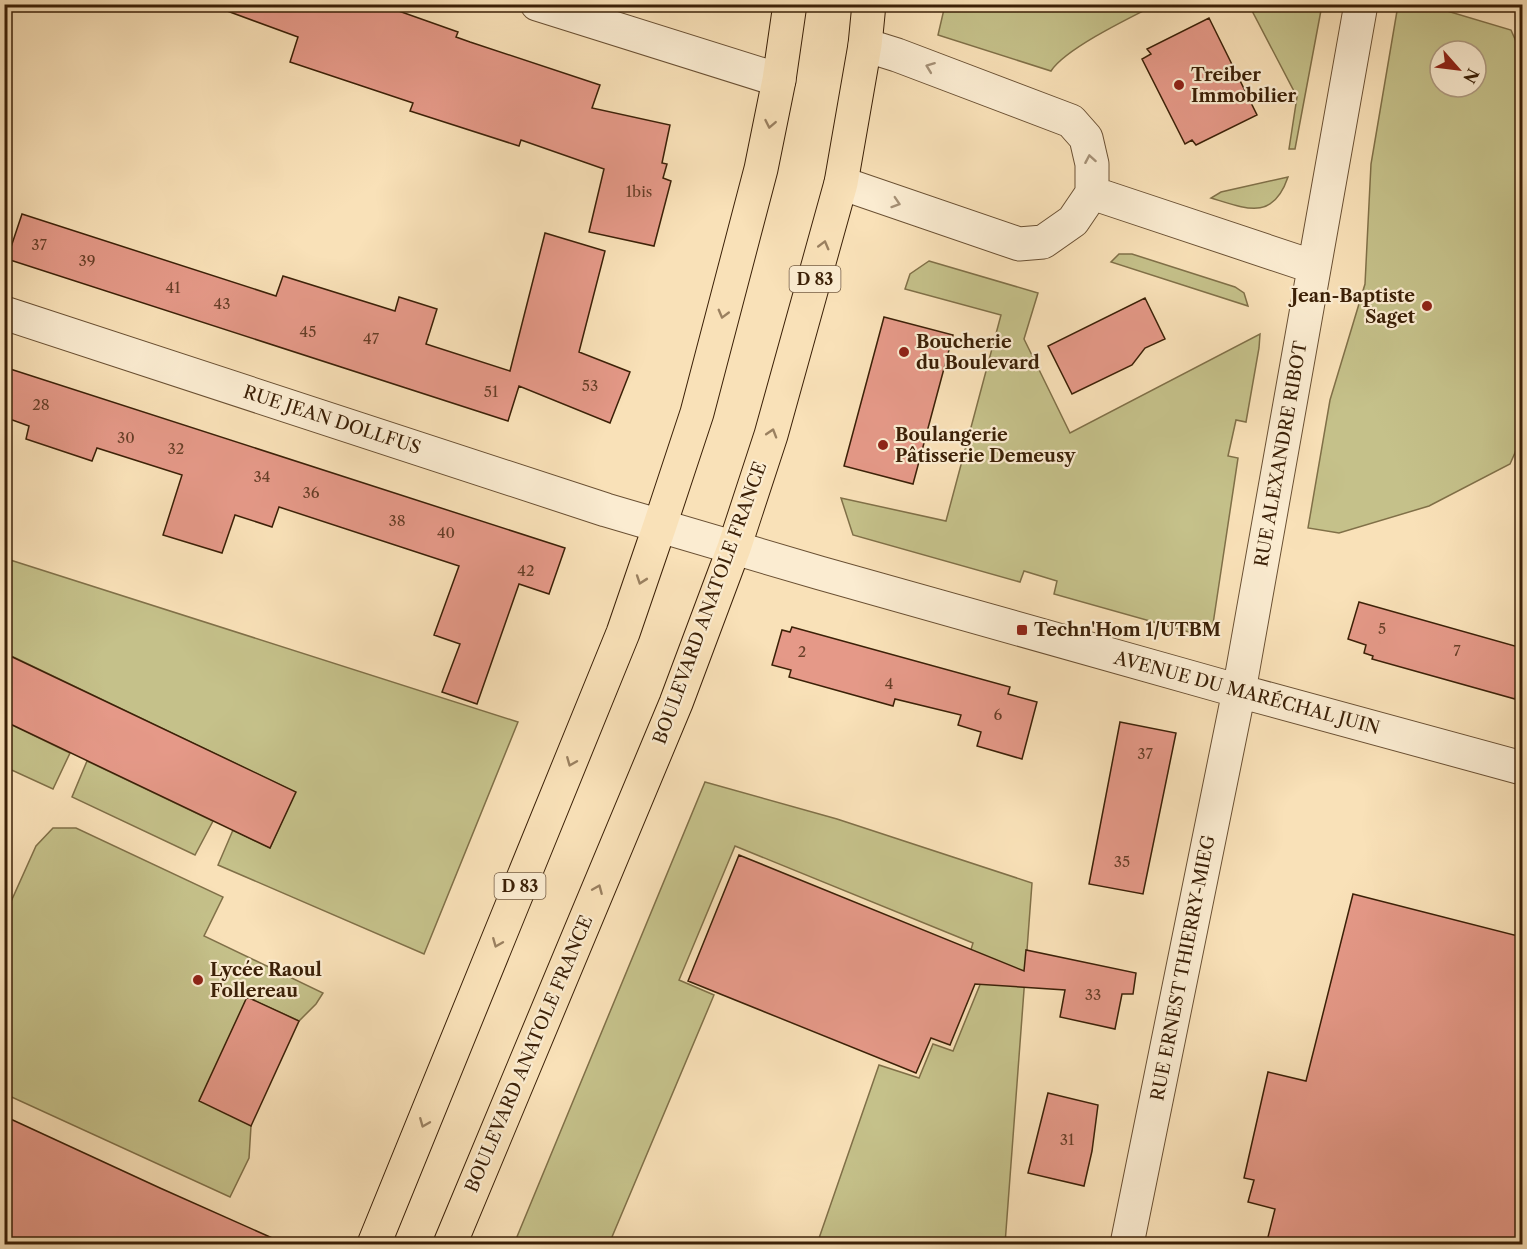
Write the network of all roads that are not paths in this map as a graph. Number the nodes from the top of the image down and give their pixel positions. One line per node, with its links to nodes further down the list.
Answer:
1 (537, 4): 6 (street)
2 (790, 4): 6 (main road, D 83)
3 (869, 4): 5 (main road, BOULEVARD ANATOLE FRANCE / D 83)
4 (1361, 4): 9 (street, RUE ALEXANDRE RIBOT)
5 (865, 45): 7 (main road, BOULEVARD ANATOLE FRANCE / D 83); 8 (street, one-way to 5)
6 (779, 80): 11 (main road, D 83, one-way to 11)
7 (841, 183): 8 (street, one-way to 8); 12 (main road, BOULEVARD ANATOLE FRANCE / D 83, one-way to 7)
8 (1092, 193): 9 (street)
9 (1314, 267): 13 (street, RUE ALEXANDRE RIBOT)
10 (4, 313): 11 (street, RUE JEAN DOLLFUS)
11 (660, 525): 12 (street, AVENUE DU MARÉCHAL JUIN); 15 (main road, D 83, one-way to 15)
12 (734, 548): 13 (street, AVENUE DU MARÉCHAL JUIN); 16 (main road, BOULEVARD ANATOLE FRANCE / D 83, one-way to 12)
13 (1239, 692): 14 (street, AVENUE DU MARÉCHAL JUIN); 17 (street, RUE ERNEST THIERRY-MIEG)
14 (1522, 768)
15 (374, 1245)
16 (450, 1245)
17 (1127, 1245)

